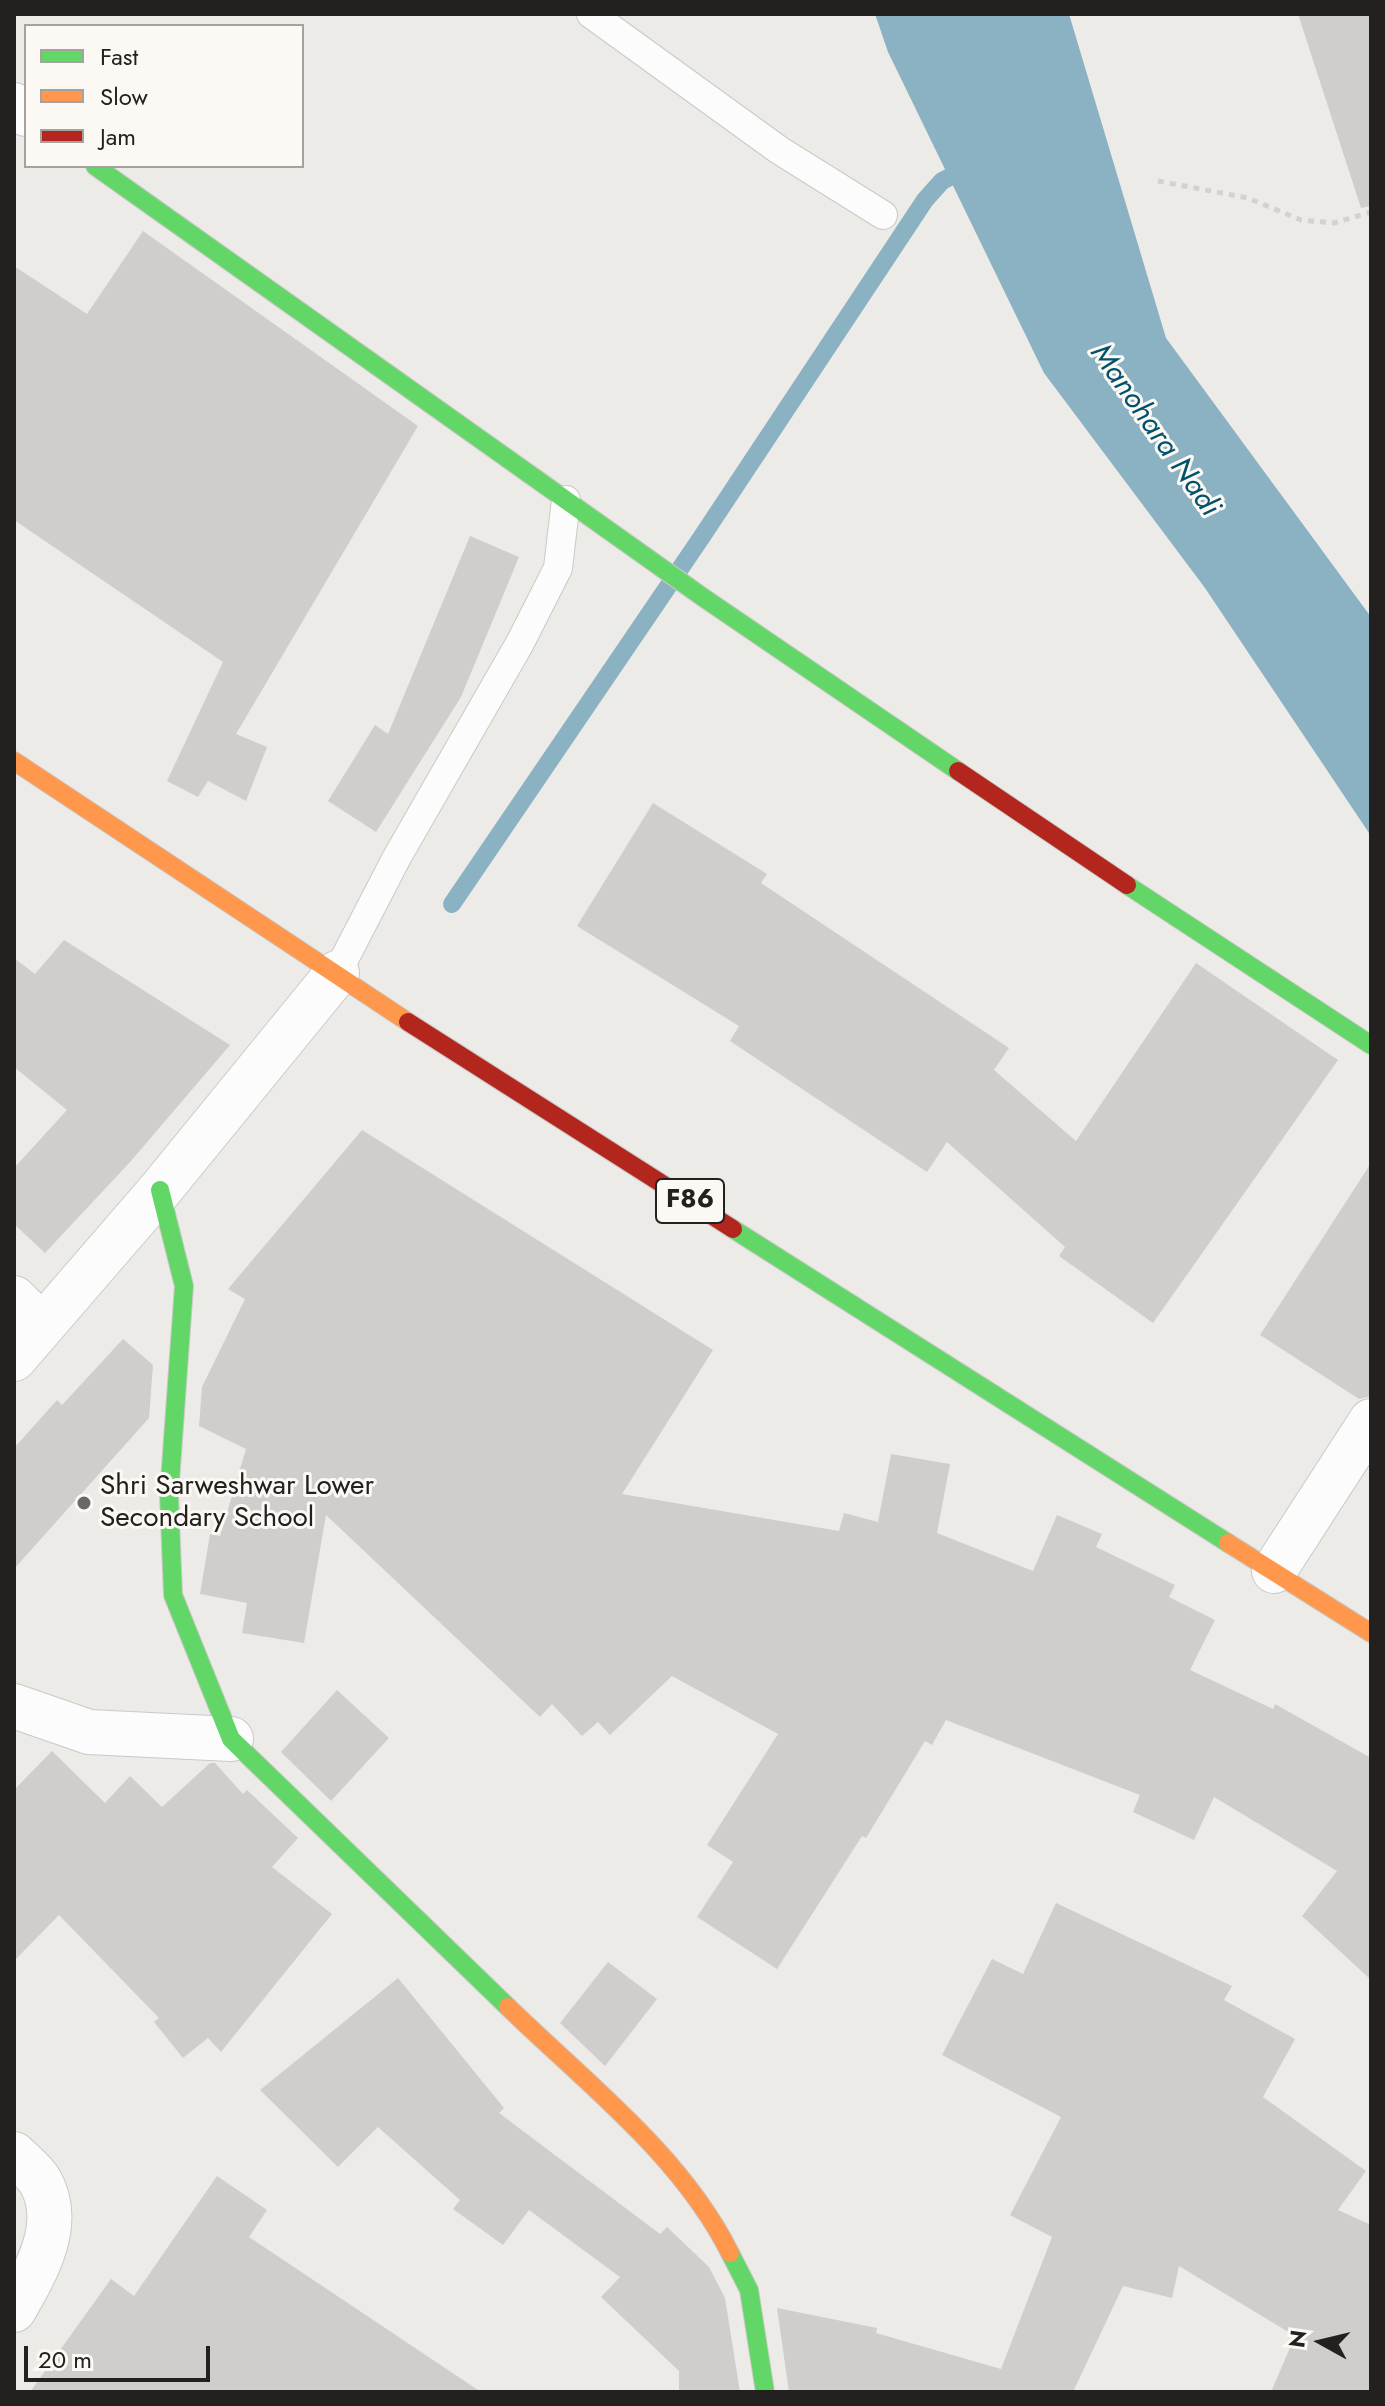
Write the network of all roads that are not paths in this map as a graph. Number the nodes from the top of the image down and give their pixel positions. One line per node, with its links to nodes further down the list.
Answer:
1 (591, 14): 3 (lane)
2 (98, 168): 4 (street)
3 (883, 215)
4 (566, 500): 6 (lane); 7 (street)
5 (14, 761): 6 (street, F86)
6 (337, 973): 8 (street); 12 (street, F86)
7 (1371, 1045)
8 (160, 1190): 9 (street); 15 (street)
9 (28, 1312): 10 (street)
10 (14, 1359)
11 (1371, 1421): 12 (street)
12 (1274, 1571): 13 (street, F86)
13 (1371, 1633)
14 (14, 1706): 15 (street)
15 (231, 1739): 18 (street)
16 (14, 2154): 17 (street)
17 (14, 2310)
18 (765, 2392)

